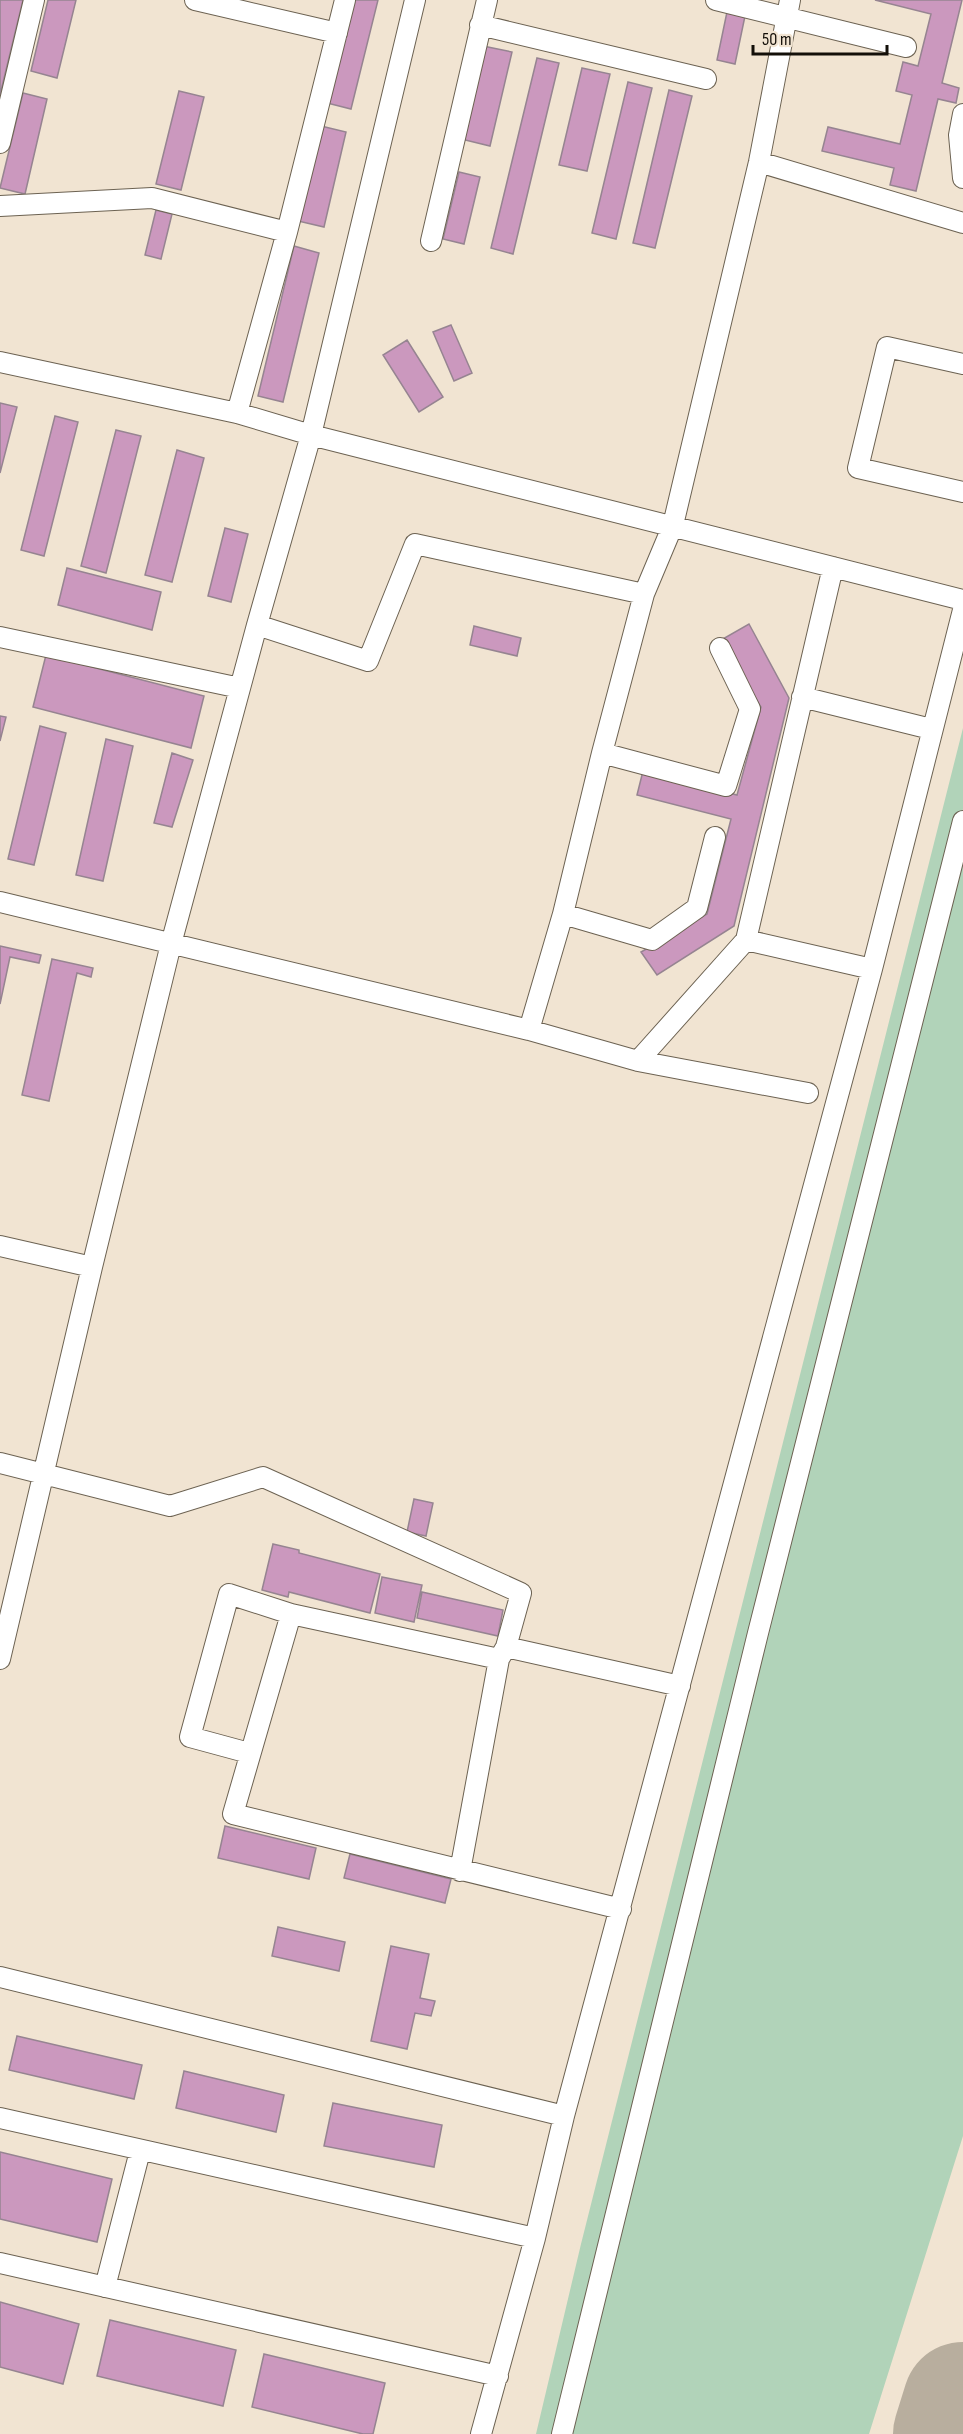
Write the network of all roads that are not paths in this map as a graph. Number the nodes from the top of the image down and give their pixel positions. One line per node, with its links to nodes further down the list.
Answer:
1 (34, 0): 13 (street)
2 (195, 0): 9 (street)
3 (345, 0): 9 (street)
4 (415, 0): 23 (street)
5 (487, 0): 8 (street)
6 (716, 0): 7 (street)
7 (788, 8): 10 (street); 14 (street)
8 (480, 25): 11 (street); 19 (street)
9 (337, 33): 18 (street)
10 (906, 47)
11 (706, 79)
12 (963, 114): 15 (street)
13 (0, 143)
14 (759, 162): 17 (street); 25 (street)
15 (963, 178)
16 (0, 206): 18 (street)
17 (963, 223)
18 (287, 232): 22 (street)
19 (431, 241)
20 (0, 362): 22 (street)
21 (963, 364): 24 (street)
22 (237, 413): 23 (street)
23 (311, 435): 25 (street); 30 (street)
24 (963, 492)
25 (673, 525): 26 (street); 27 (street)
26 (833, 567): 28 (street); 34 (street)
27 (645, 594): 30 (street); 36 (street)
28 (963, 600)
29 (963, 610): 35 (street)
30 (256, 625): 33 (street)
31 (0, 637): 33 (street)
32 (720, 648): 36 (street)
33 (240, 688): 42 (street)
34 (802, 697): 35 (street); 41 (street)
35 (931, 729): 43 (street)
36 (602, 753): 40 (street)
37 (963, 821): 67 (street)
38 (715, 837): 40 (street)
39 (0, 902): 42 (street)
40 (563, 915): 44 (street)
41 (746, 939): 43 (street); 45 (street)
42 (171, 944): 44 (street); 48 (street)
43 (872, 969): 54 (street)
44 (529, 1030): 45 (street)
45 (638, 1061): 46 (street)
46 (808, 1093)
47 (0, 1246): 48 (street)
48 (92, 1267): 50 (street)
49 (0, 1463): 50 (street)
50 (44, 1473): 52 (street); 53 (street)
51 (291, 1614): 52 (street); 55 (street); 55 (street)
52 (503, 1653): 54 (street); 56 (street)
53 (0, 1659)
54 (680, 1686): 57 (street)
55 (249, 1753): 56 (street)
56 (460, 1871): 57 (street)
57 (621, 1909): 59 (street)
58 (0, 1977): 59 (street)
59 (564, 2116): 62 (street)
60 (0, 2118): 61 (street)
61 (140, 2151): 62 (street); 64 (street)
62 (535, 2238): 65 (street)
63 (0, 2263): 64 (street)
64 (105, 2287): 65 (street)
65 (498, 2376): 66 (street)
66 (481, 2434)
67 (562, 2434)

